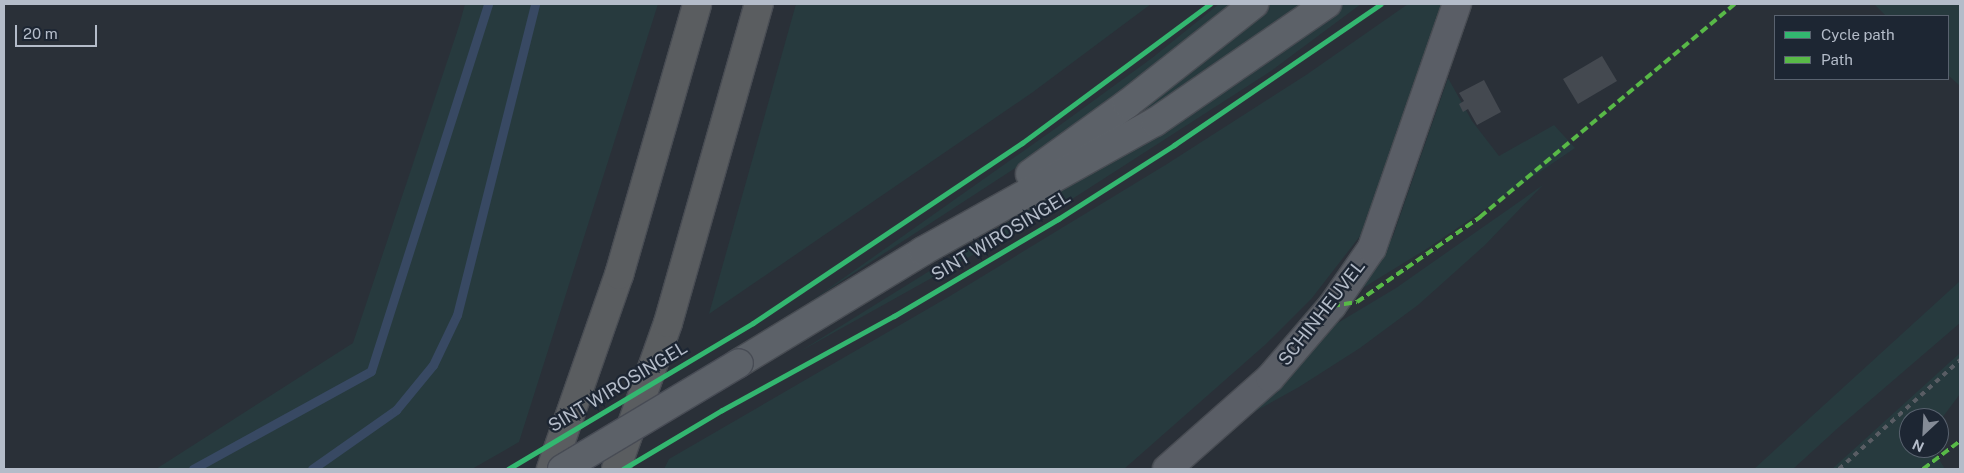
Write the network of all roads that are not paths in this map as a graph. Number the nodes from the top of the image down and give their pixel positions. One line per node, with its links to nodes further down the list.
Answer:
1 (697, 4): 7 (highway)
2 (759, 4): 9 (highway)
3 (1254, 4): 6 (main road, SINT WIROSINGEL)
4 (1327, 4): 6 (main road, SINT WIROSINGEL)
5 (1457, 4): 10 (street, SCHINHEUVEL)
6 (923, 251): 8 (main road, SINT WIROSINGEL, bridge)
7 (551, 469)
8 (562, 469)
9 (616, 469)
10 (1167, 469)

